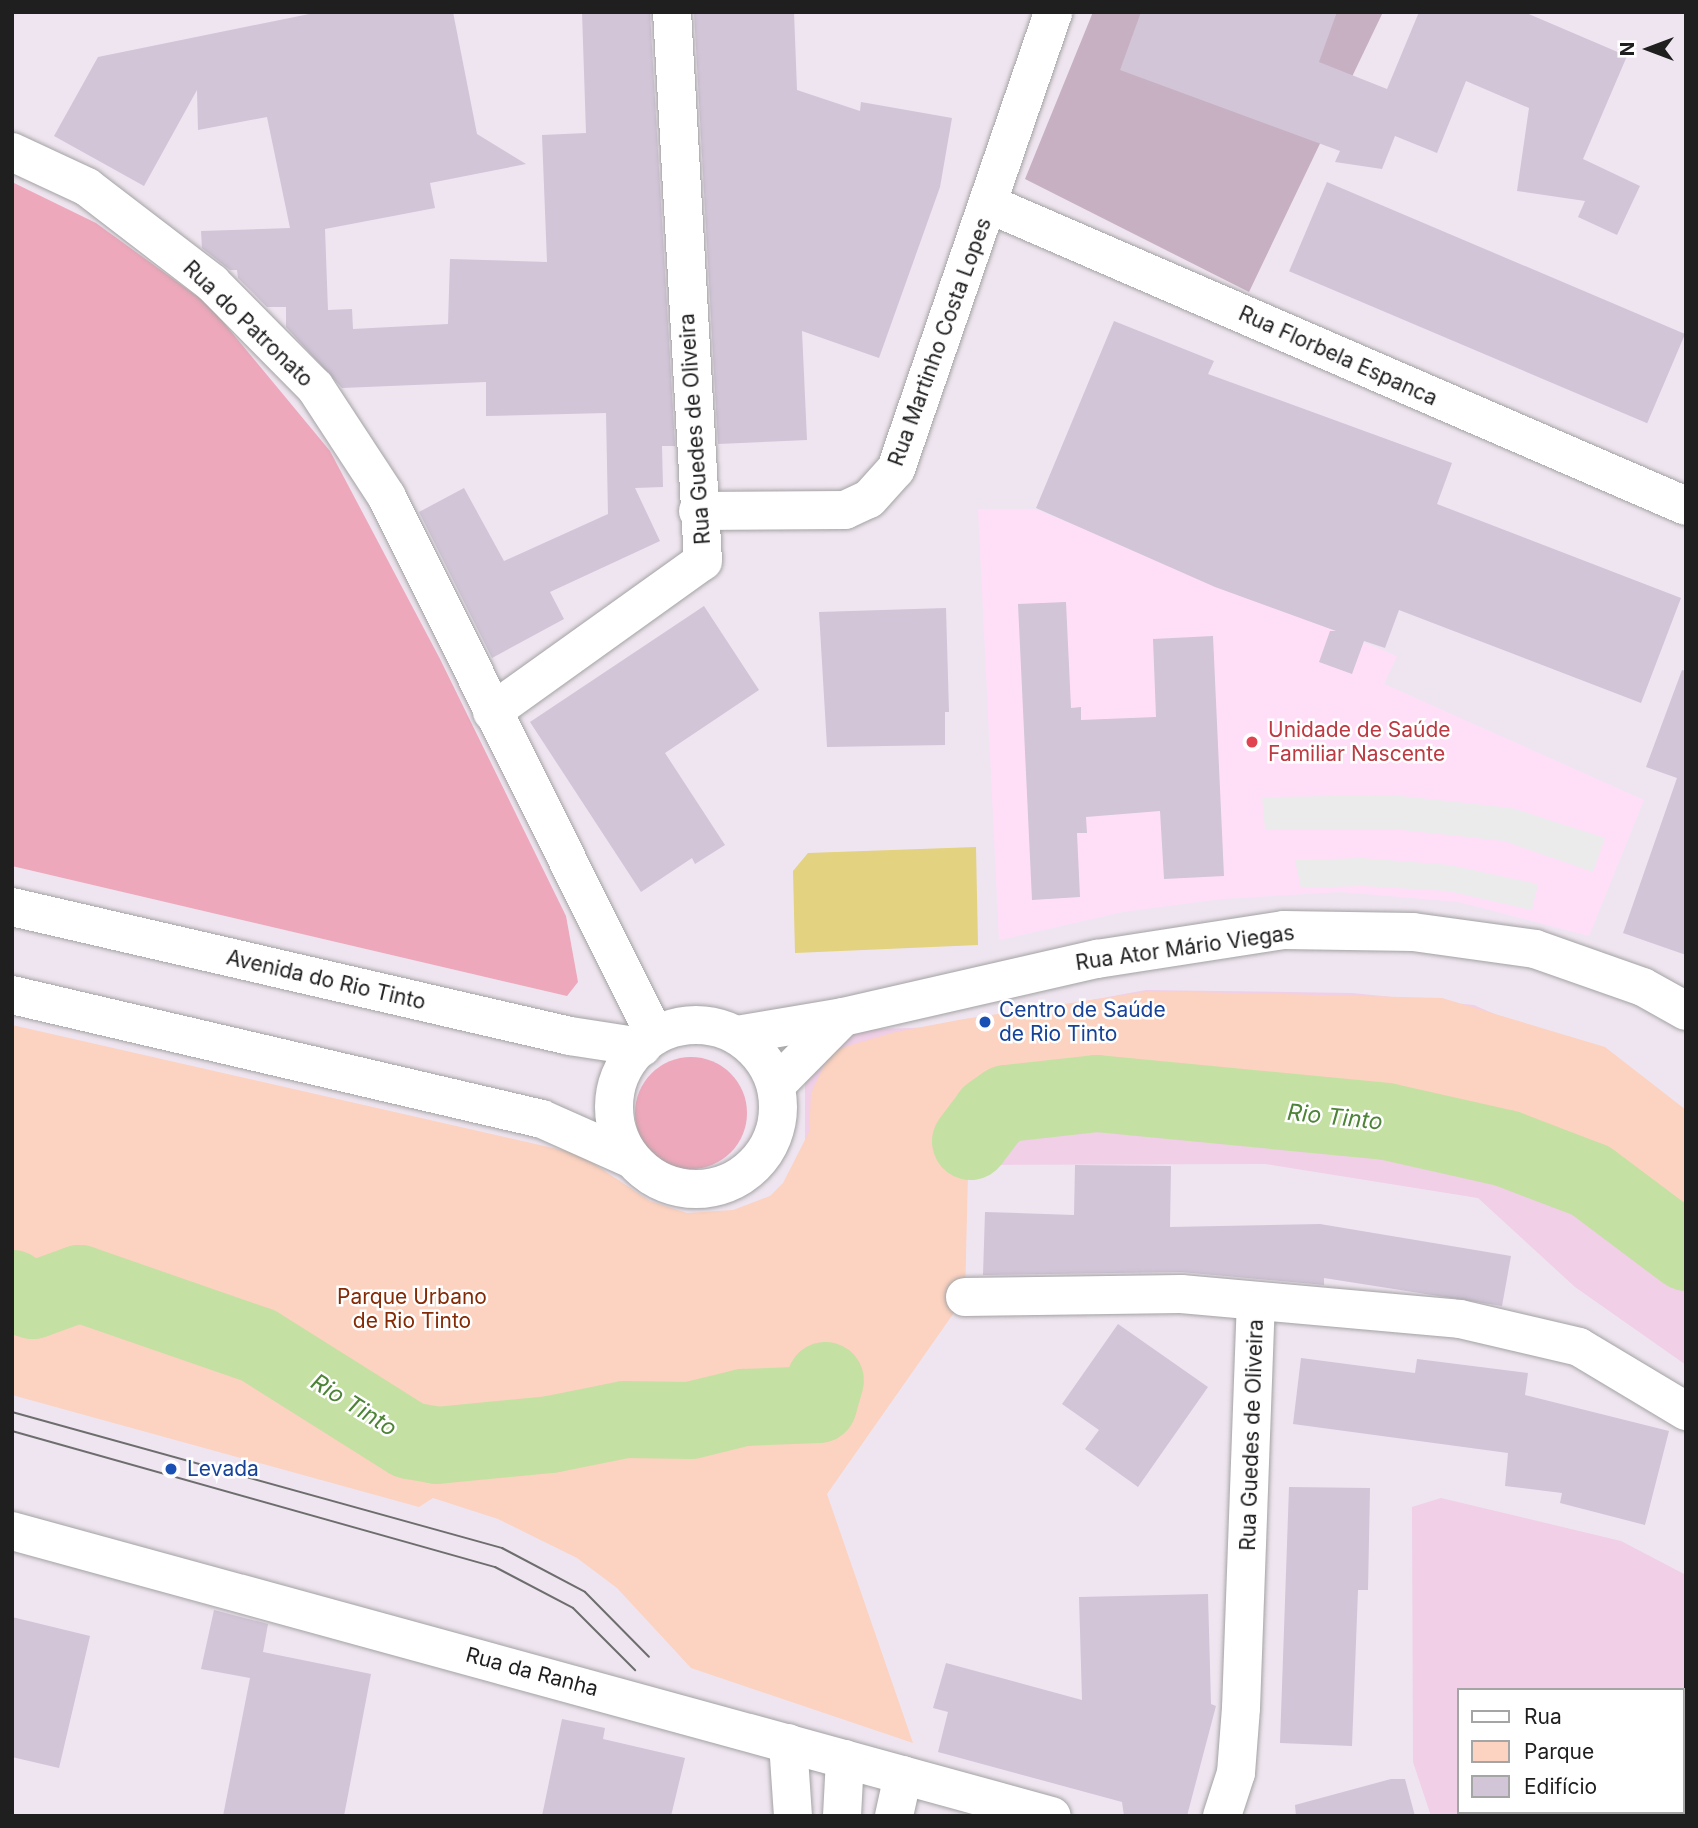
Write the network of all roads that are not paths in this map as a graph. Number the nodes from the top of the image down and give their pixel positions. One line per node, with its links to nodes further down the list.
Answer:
1 (672, 12): 6 (street, Rua Guedes de Oliveira)
2 (1053, 12): 4 (street, Rua Martinho Costa Lopes)
3 (12, 152): 7 (street, Rua do Patronato)
4 (990, 205): 5 (street, Rua Florbela Espanca); 6 (street, Rua Martinho Costa Lopes)
5 (1686, 506)
6 (698, 511): 7 (street, Rua Guedes de Oliveira)
7 (492, 712): 13 (street)
8 (12, 907): 13 (street, Avenida do Rio Tinto)
9 (12, 995): 15 (street)
10 (1686, 1011): 11 (street, Rua Ator Mário Viegas)
11 (843, 1017): 12 (street, Rua Ator Mário Viegas); 14 (street)
12 (737, 1035): 13 (street); 14 (street)
13 (648, 1040): 15 (street)
14 (776, 1085): 15 (street)
15 (632, 1159)
16 (965, 1297): 17 (street, Rua Guedes de Oliveira)
17 (1256, 1301): 18 (street); 27 (street, Rua Guedes de Oliveira)
18 (1686, 1411)
19 (12, 1531): 20 (street, Rua da Ranha)
20 (788, 1743): 21 (street, Rua da Ranha); 23 (street)
21 (845, 1759): 22 (street, Rua da Ranha); 24 (street)
22 (903, 1775): 25 (street); 26 (street, Rua da Ranha)
23 (793, 1816)
24 (842, 1816)
25 (894, 1816)
26 (1052, 1816)
27 (1222, 1816)

